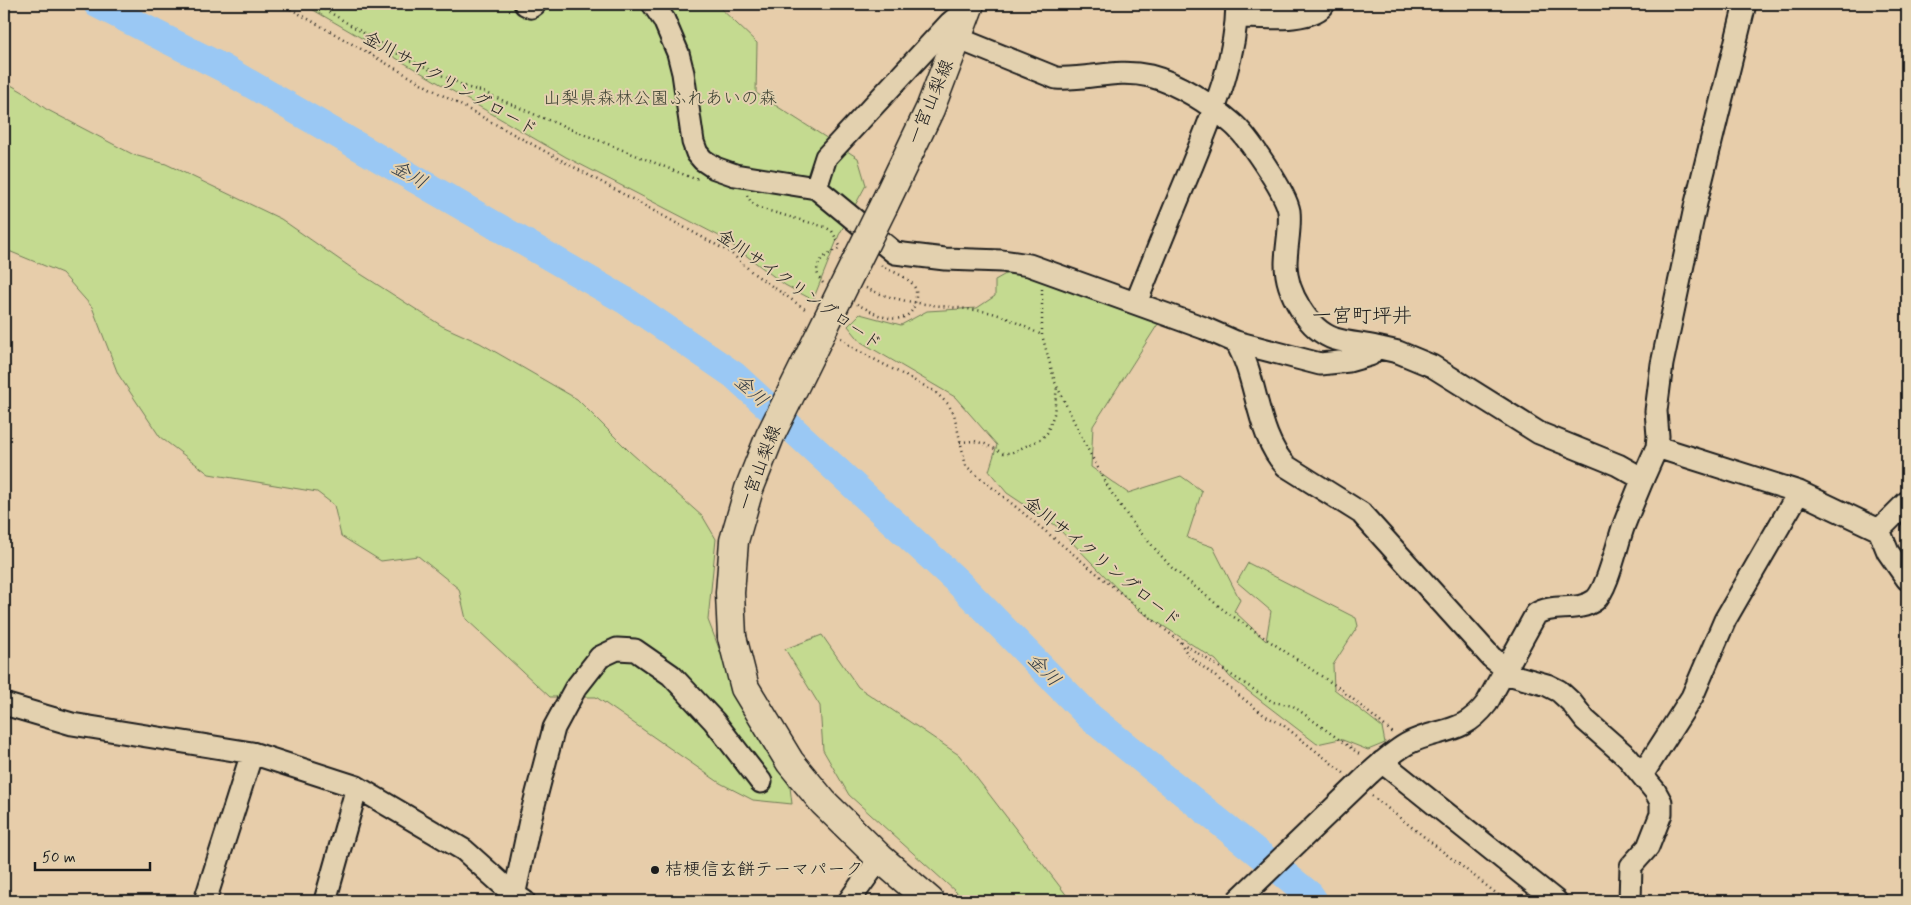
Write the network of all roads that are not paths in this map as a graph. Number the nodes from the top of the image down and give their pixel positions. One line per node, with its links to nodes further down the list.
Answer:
1 (524, 4): 2 (street)
2 (535, 4)
3 (653, 4): 10 (street)
4 (1324, 4): 7 (street)
5 (1745, 4): 14 (street)
6 (969, 5): 8 (main road, 一宮山梨線); 10 (street)
7 (1237, 10): 9 (street)
8 (957, 38): 9 (street); 27 (main road, 一宮山梨線, bridge)
9 (1215, 109): 11 (street); 13 (street)
10 (816, 188): 11 (street)
11 (1136, 303): 12 (street)
12 (1236, 342): 13 (street); 20 (street)
13 (1376, 346): 15 (street)
14 (1657, 447): 15 (street); 16 (street)
15 (1643, 479): 20 (street)
16 (1799, 492): 18 (street); 23 (street)
17 (1907, 502): 18 (street)
18 (1879, 530): 19 (street)
19 (1907, 578)
20 (1505, 671): 23 (street); 24 (street)
21 (4, 704): 22 (street)
22 (252, 753): 26 (street); 29 (street)
23 (1642, 775): 35 (street)
24 (1368, 777): 33 (street, bridge); 34 (street)
25 (762, 782): 28 (street)
26 (357, 787): 28 (street); 30 (street)
27 (880, 858): 31 (street); 32 (main road, 一宮山梨線)
28 (517, 899)
29 (205, 901)
30 (325, 901)
31 (849, 901)
32 (930, 901)
33 (1237, 901)
34 (1556, 901)
35 (1630, 901)

